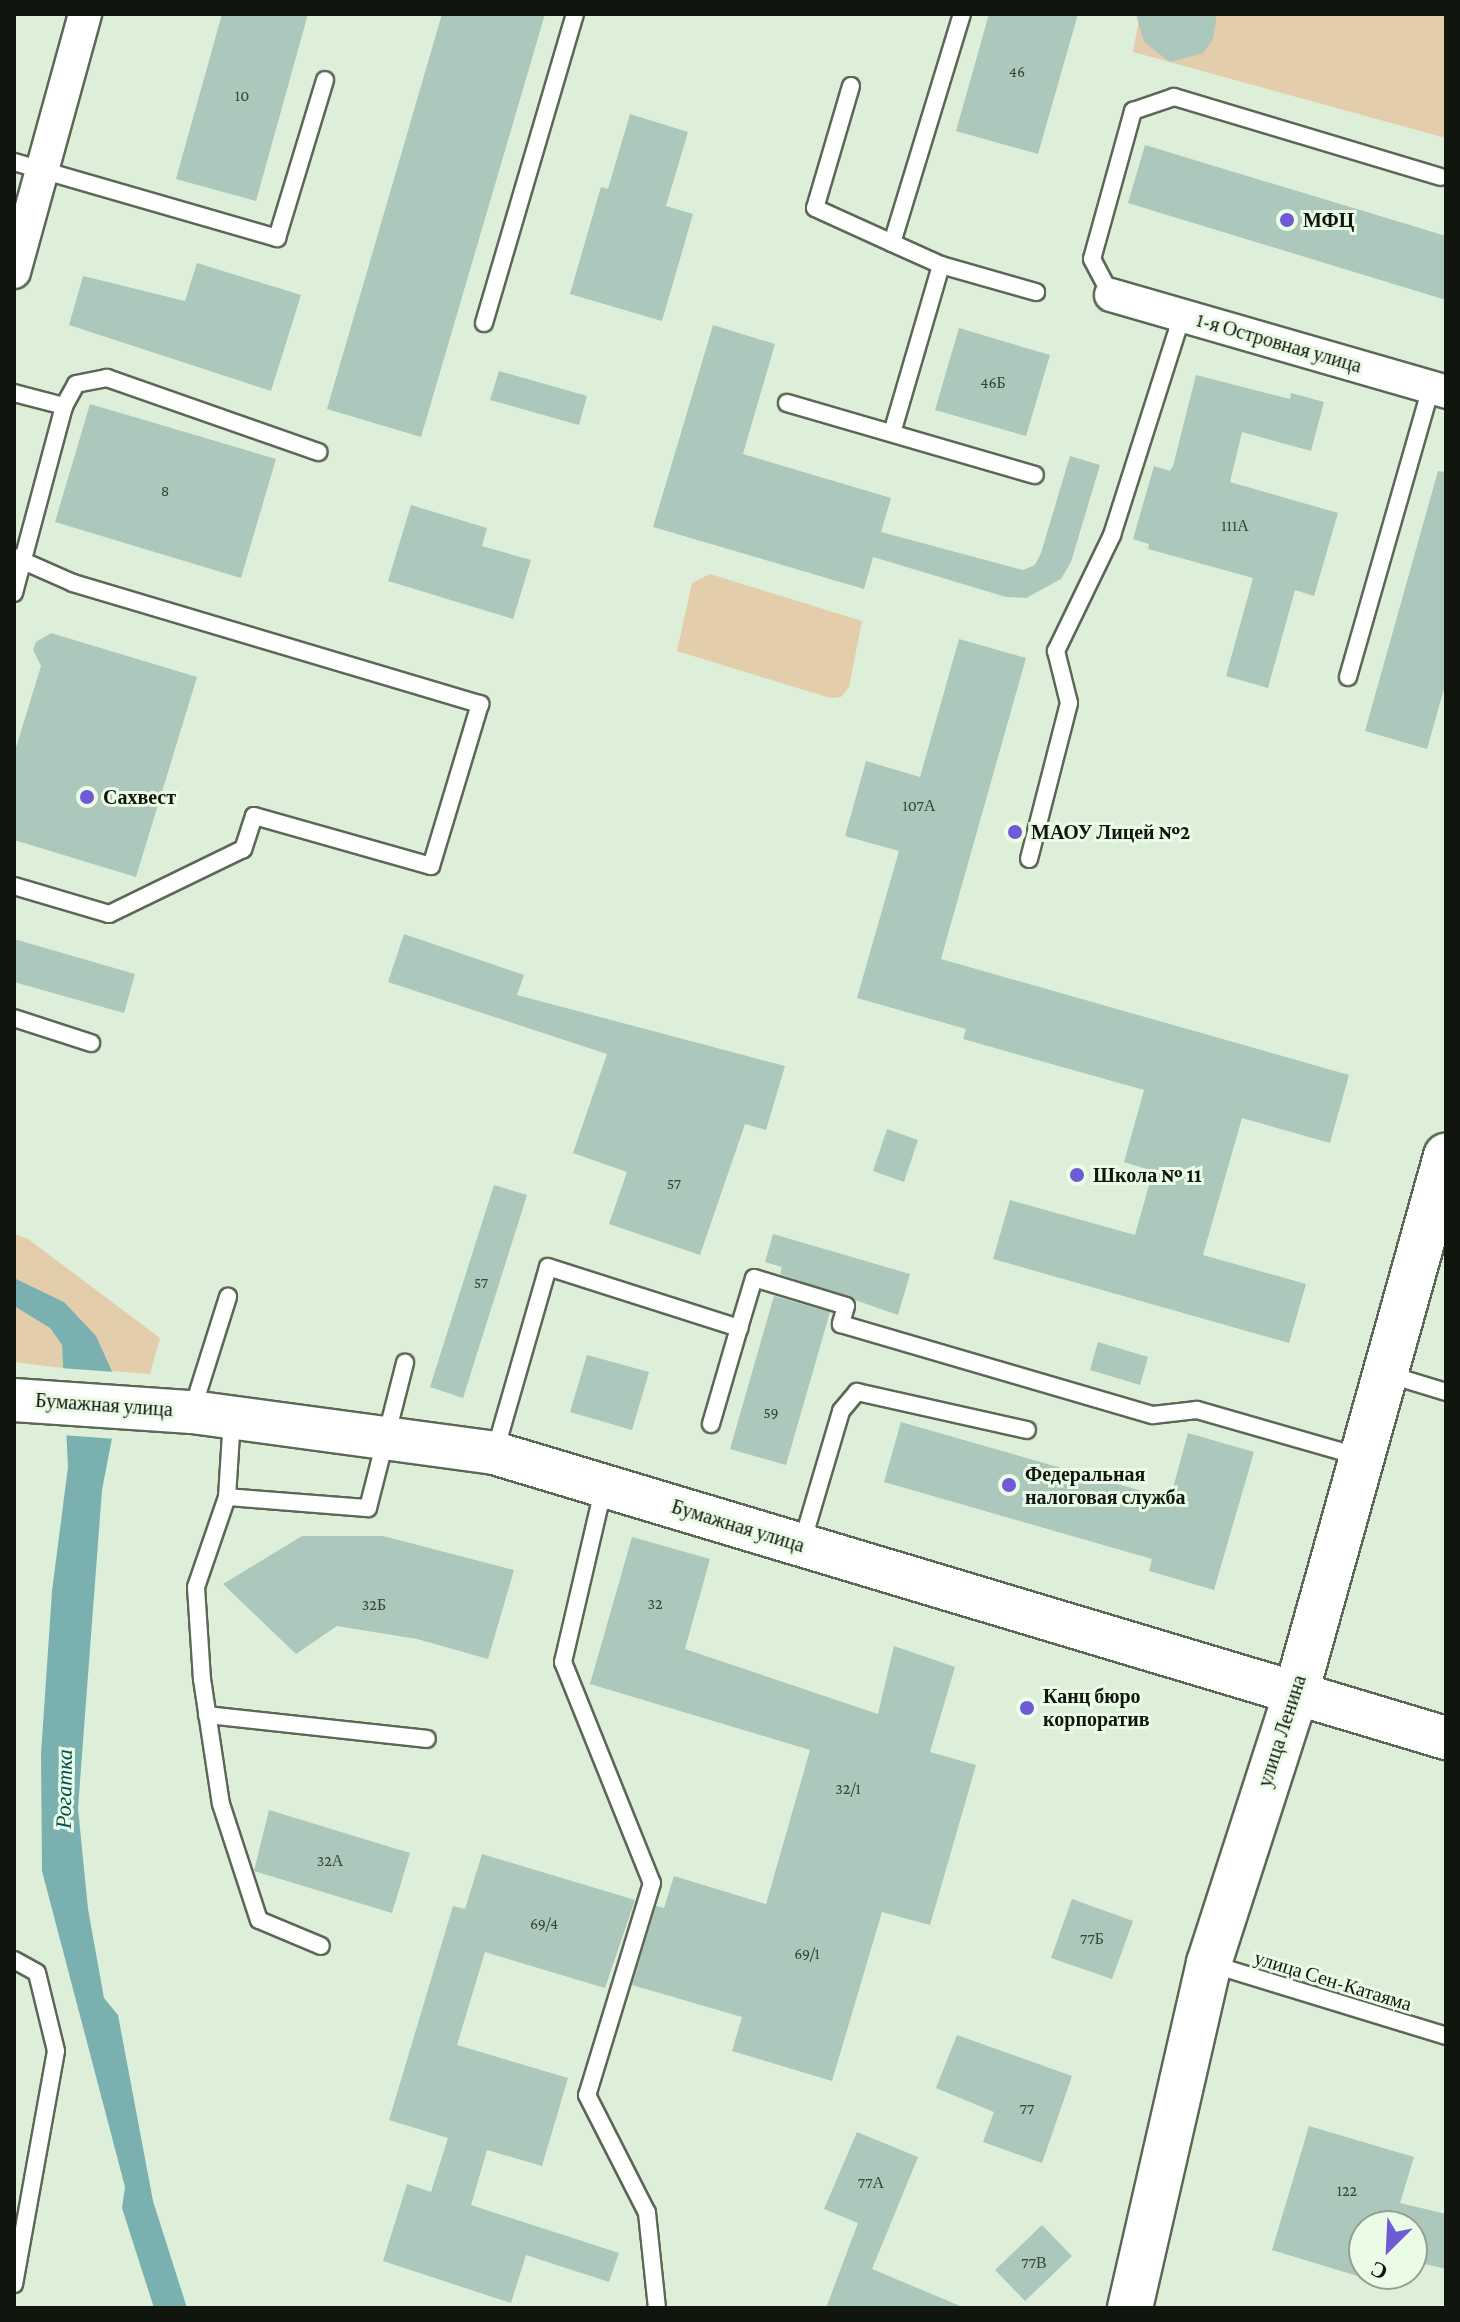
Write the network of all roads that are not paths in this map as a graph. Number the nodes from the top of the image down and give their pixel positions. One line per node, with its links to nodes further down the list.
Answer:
1 (85, 14): 6 (street)
2 (575, 14): 14 (lane)
3 (962, 14): 8 (lane)
4 (325, 80): 6 (lane)
5 (851, 86): 8 (lane)
6 (28, 166): 10 (street)
7 (1440, 177): 12 (lane)
8 (892, 243): 9 (lane)
9 (941, 265): 11 (lane); 19 (lane)
10 (14, 272)
11 (1036, 292)
12 (1111, 295): 13 (street, 1-я Островная улица)
13 (1182, 315): 15 (street, 1-я Островная улица); 25 (lane)
14 (484, 323)
15 (1438, 390): 24 (lane)
16 (14, 393): 18 (lane)
17 (787, 403): 19 (lane)
18 (64, 406): 20 (lane); 22 (lane)
19 (892, 433): 21 (lane)
20 (318, 452)
21 (1035, 475)
22 (18, 559): 23 (lane); 26 (lane)
23 (14, 593)
24 (1348, 677)
25 (1029, 859)
26 (14, 886)
27 (14, 1018): 28 (lane)
28 (91, 1043)
29 (1446, 1156): 33 (main road, улица Ленина)
30 (228, 1297): 36 (lane)
31 (739, 1328): 37 (lane); 40 (lane); 41 (lane)
32 (405, 1363): 39 (lane)
33 (1385, 1374): 34 (lane); 41 (main road, улица Ленина)
34 (1446, 1392)
35 (24, 1400): 36 (street, Бумажная улица)
36 (212, 1414): 39 (street, Бумажная улица); 43 (lane)
37 (711, 1424)
38 (1027, 1430): 44 (lane)
39 (383, 1434): 40 (street, Бумажная улица); 43 (lane)
40 (494, 1453): 42 (street, Бумажная улица)
41 (1362, 1457): 45 (main road, улица Ленина)
42 (604, 1486): 44 (street, Бумажная улица); 54 (lane)
43 (227, 1497): 46 (lane)
44 (802, 1545): 45 (street, Бумажная улица)
45 (1296, 1693): 47 (street, Бумажная улица); 51 (main road, улица Ленина)
46 (207, 1715): 48 (lane); 49 (lane)
47 (1446, 1738)
48 (427, 1739)
49 (321, 1946)
50 (14, 1960): 53 (lane)
51 (1209, 1963): 52 (lane, улица Сен-Катаяма); 55 (main road, улица Ленина)
52 (1446, 2036)
53 (14, 2284)
54 (661, 2306)
55 (1130, 2308)

